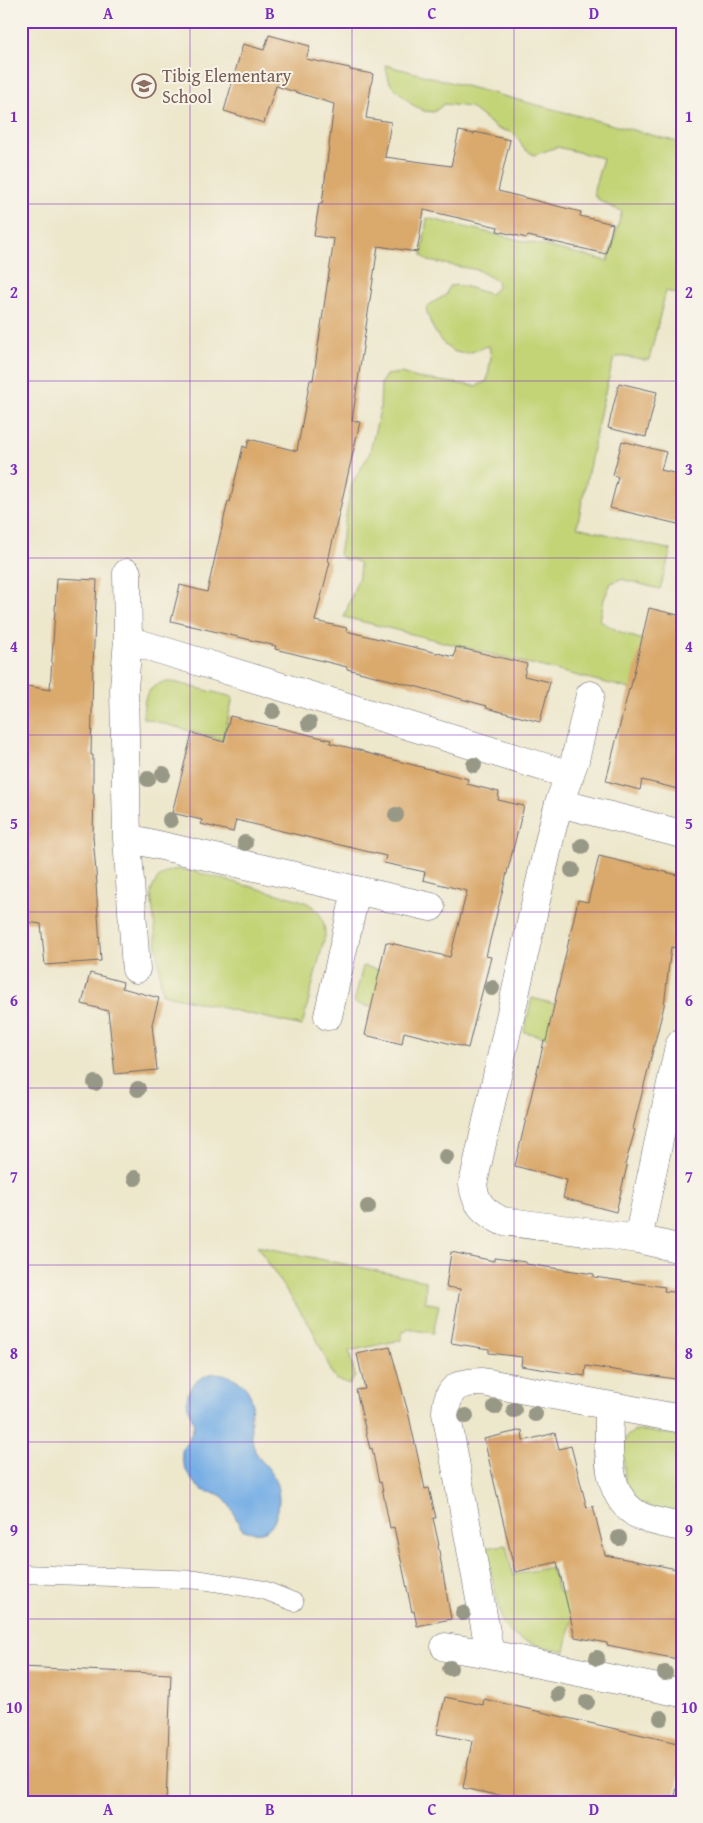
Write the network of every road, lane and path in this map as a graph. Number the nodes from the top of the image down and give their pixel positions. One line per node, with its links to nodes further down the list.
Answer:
1 (127, 573): 2 (street)
2 (128, 640): 4 (street); 7 (street)
3 (590, 695): 4 (street)
4 (570, 775): 5 (street)
5 (559, 803): 6 (street); 13 (street)
6 (682, 834)
7 (127, 838): 8 (street); 10 (street)
8 (356, 891): 9 (street); 11 (street)
9 (431, 907)
10 (136, 969)
11 (328, 1016)
12 (682, 1042): 13 (street)
13 (638, 1239): 14 (street)
14 (682, 1249)
15 (609, 1406): 16 (street); 17 (street); 21 (street)
16 (682, 1419)
17 (682, 1527)
18 (21, 1574): 19 (lane)
19 (294, 1602)
20 (446, 1647): 21 (street)
21 (490, 1654): 22 (street)
22 (682, 1693)

